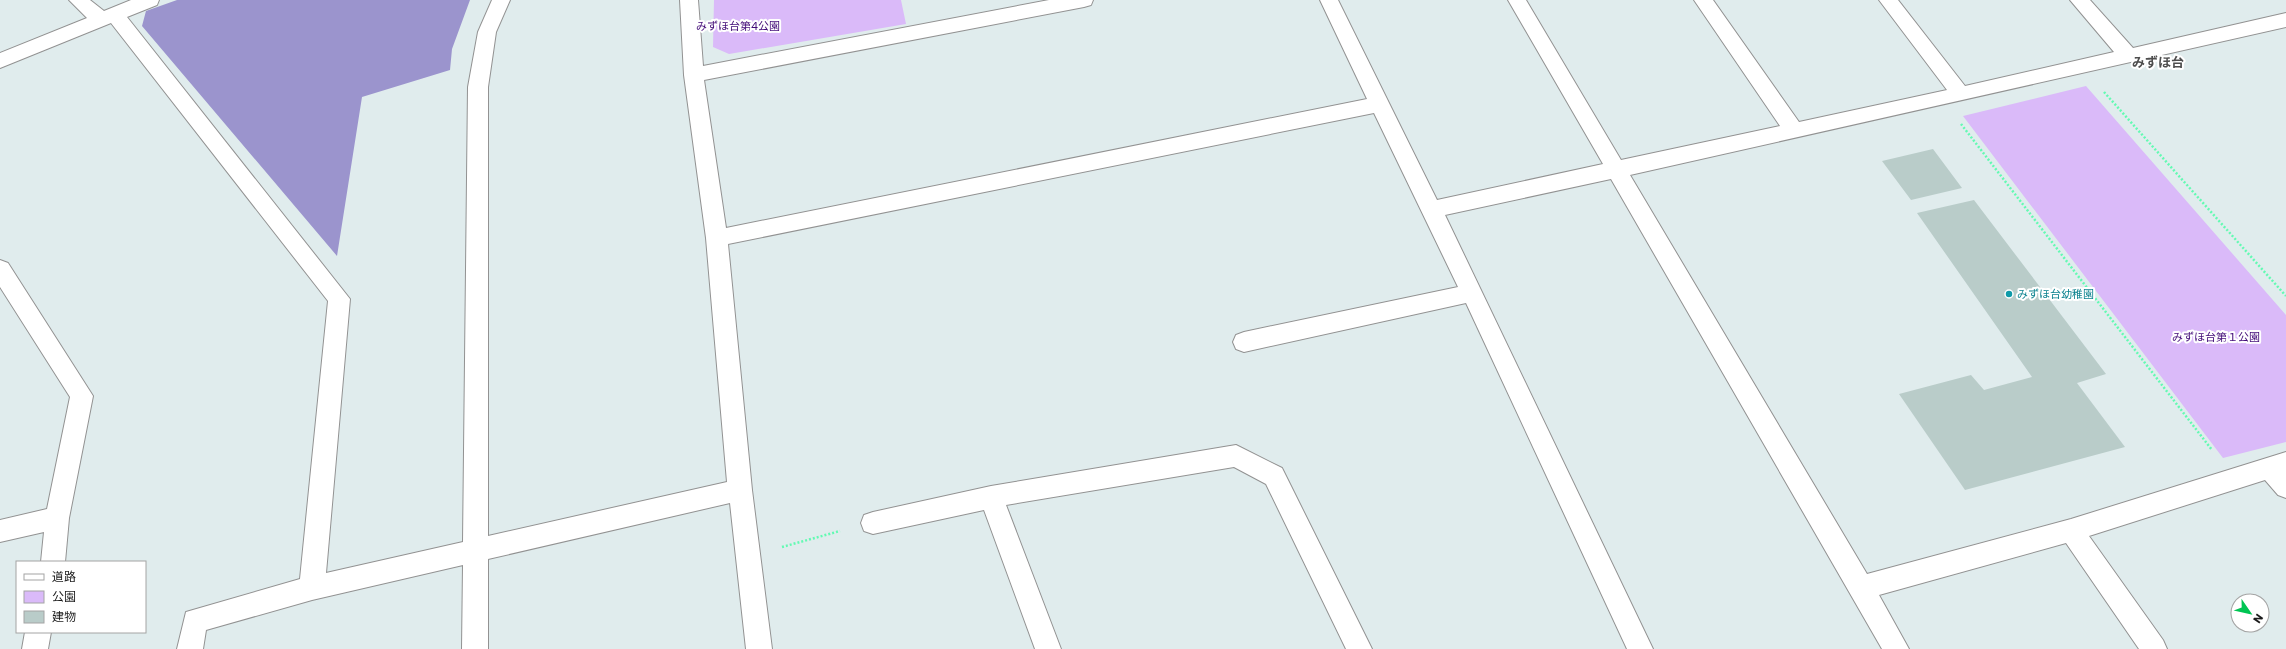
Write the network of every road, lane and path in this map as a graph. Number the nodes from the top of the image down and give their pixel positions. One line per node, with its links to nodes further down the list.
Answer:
1 (78, 0): 11 (street)
2 (150, 0): 11 (street)
3 (501, 0): 37 (street)
4 (689, 0): 15 (street)
5 (1084, 0): 15 (street)
6 (1329, 0): 18 (street)
7 (1517, 0): 21 (street)
8 (1704, 0): 20 (street)
9 (1888, 0): 17 (street)
10 (2079, 0): 13 (street)
11 (108, 17): 14 (street); 40 (street)
12 (2286, 20): 13 (street)
13 (2129, 56): 17 (street)
14 (0, 61)
15 (694, 75): 23 (street)
16 (2100, 87): 26 (path)
17 (1961, 94): 20 (street)
18 (1380, 104): 22 (street); 23 (street)
19 (1956, 118): 29 (path)
20 (1794, 130): 21 (street)
21 (1616, 168): 22 (street); 41 (street)
22 (1431, 210): 25 (street)
23 (717, 238): 31 (street)
24 (0, 269): 33 (street)
25 (1472, 293): 27 (street); 49 (street)
26 (2286, 296)
27 (1244, 342)
28 (2278, 466): 29 (street); 30 (street)
29 (2234, 478): 35 (street)
30 (2286, 487)
31 (740, 490): 37 (street); 38 (street)
32 (990, 497): 34 (street); 47 (street); 48 (street)
33 (57, 518): 36 (street); 39 (street)
34 (873, 523): 38 (path)
35 (2071, 530): 41 (street); 51 (street)
36 (0, 531)
37 (474, 552): 40 (street); 45 (street)
38 (748, 556): 46 (street)
39 (53, 561)
40 (312, 588): 44 (street)
41 (1861, 588): 50 (street)
42 (38, 633): 43 (street)
43 (35, 649)
44 (190, 649)
45 (475, 649)
46 (759, 649)
47 (1048, 649)
48 (1359, 649)
49 (1640, 649)
50 (1896, 649)
51 (2154, 649)

